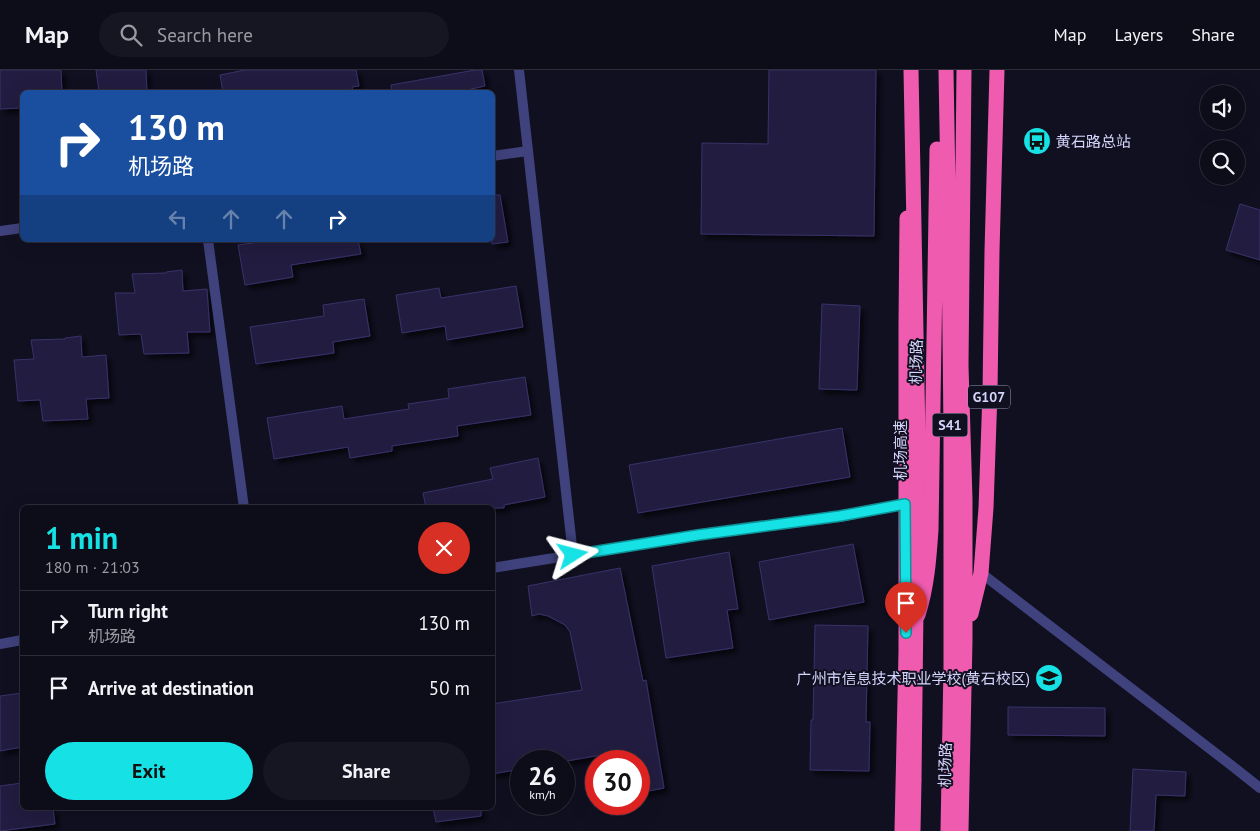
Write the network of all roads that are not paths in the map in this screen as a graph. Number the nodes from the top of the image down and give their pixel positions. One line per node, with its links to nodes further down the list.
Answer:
1 (519, 70): 7 (street)
2 (910, 70): 12 (highway, 机场路); 23 (highway, 机场高速 / S41, bridge)
3 (938, 70): 20 (highway, 机场路)
4 (946, 70): 24 (highway, S41)
5 (964, 70): 18 (highway, 机场路)
6 (997, 70): 16 (highway, 机场路 / G107)
7 (528, 151): 8 (street); 14 (street)
8 (495, 156)
9 (20, 228): 10 (street)
10 (0, 231)
11 (208, 242): 13 (street)
12 (905, 504): 14 (street); 20 (highway, 机场路)
13 (244, 505)
14 (573, 555): 15 (street)
15 (495, 568)
16 (980, 574): 18 (highway, 机场路 / G107); 21 (street)
17 (20, 640): 19 (street)
18 (965, 640): 25 (highway, 机场路 / G107)
19 (0, 644)
20 (906, 652): 22 (highway, 机场路)
21 (1260, 788)
22 (902, 831)
23 (913, 831)
24 (948, 831)
25 (961, 831)

